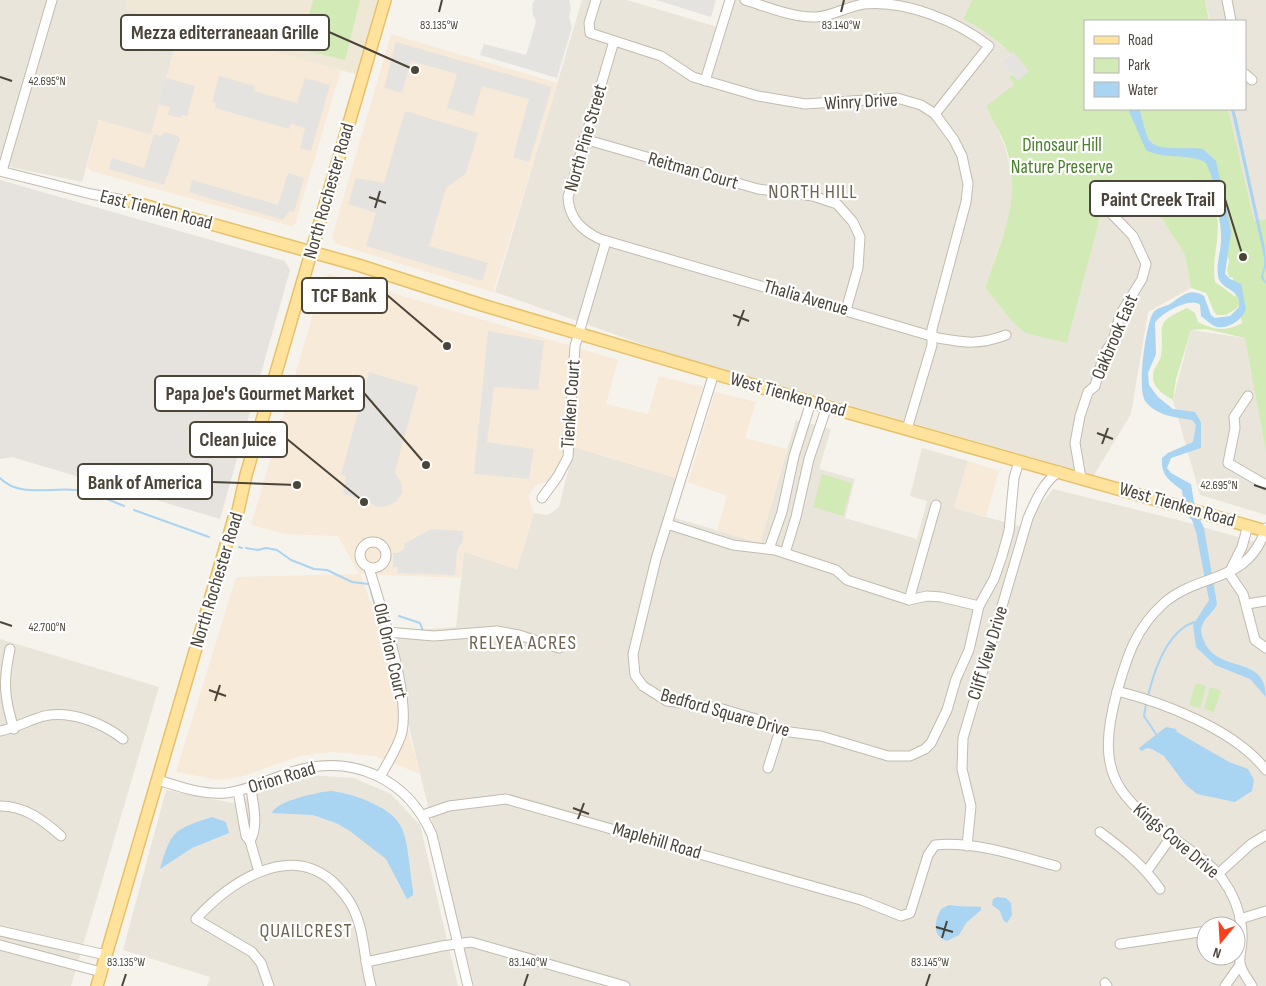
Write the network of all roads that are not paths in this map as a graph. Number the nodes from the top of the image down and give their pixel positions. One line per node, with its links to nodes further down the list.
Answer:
1 (52, 0): 12 (street)
2 (385, 0): 16 (main road, North Rochester Road)
3 (596, 0): 8 (street)
4 (730, 0): 9 (street)
5 (745, 0): 10 (street)
6 (1227, 0): 7 (street)
7 (1231, 20)
8 (614, 41): 9 (street, Winry Drive); 11 (street, North Pine Street)
9 (705, 81): 10 (street, Winry Drive)
10 (935, 114): 20 (street, Winry Drive)
11 (584, 139): 15 (street, North Pine Street); 17 (street, Reitman Court)
12 (1, 171): 13 (street, East Tienken Road)
13 (129, 201): 16 (main road, East Tienken Road)
14 (1107, 209): 28 (street, Oakbrook East)
15 (606, 241): 17 (street, Thalia Avenue); 18 (street)
16 (311, 252): 18 (main road, West Tienken Road); 55 (main road, North Rochester Road)
17 (846, 310): 20 (street, Thalia Avenue)
18 (579, 334): 21 (main road, West Tienken Road); 30 (street, Tienken Court)
19 (1006, 335): 20 (street, Thalia Avenue)
20 (932, 336): 25 (street, Winry Drive)
21 (714, 373): 23 (main road, West Tienken Road); 32 (street)
22 (1248, 396): 29 (street)
23 (811, 402): 24 (main road, West Tienken Road); 35 (street)
24 (827, 406): 25 (main road, West Tienken Road); 36 (street)
25 (907, 430): 26 (main road, West Tienken Road)
26 (1019, 461): 27 (main road, West Tienken Road); 42 (street, Bedford Square Drive)
27 (1058, 471): 28 (main road, West Tienken Road); 65 (street, Cliff View Drive)
28 (1080, 478): 33 (main road, West Tienken Road)
29 (1266, 485)
30 (542, 498)
31 (936, 505): 39 (street)
32 (667, 524): 35 (street); 49 (street, Bedford Square Drive)
33 (1248, 525): 34 (main road, West Tienken Road); 38 (street)
34 (1266, 530): 38 (street, Kings Cove Drive)
35 (769, 549): 36 (street)
36 (785, 554): 39 (street)
37 (374, 568): 43 (street, Old Orion Court)
38 (1229, 572): 41 (street); 47 (street, Kings Cove Drive)
39 (910, 600): 42 (street)
40 (1266, 601): 41 (street)
41 (1247, 604): 45 (street)
42 (979, 606): 49 (street, Bedford Square Drive)
43 (387, 632): 44 (street); 54 (street, Old Orion Court)
44 (559, 648)
45 (1266, 648)
46 (10, 649): 48 (street)
47 (1117, 691): 53 (street); 63 (street, Kings Cove Drive)
48 (14, 729): 50 (street); 51 (street)
49 (780, 730): 52 (street)
50 (0, 731)
51 (123, 739)
52 (768, 768)
53 (1266, 770)
54 (380, 777): 56 (street, Orion Road); 59 (street, Orion Road)
55 (158, 780): 57 (street, Orion Road); 81 (main road, North Rochester Road)
56 (251, 788): 57 (street, Orion Road); 64 (street)
57 (238, 791): 64 (street)
58 (0, 806): 62 (street)
59 (423, 815): 65 (street, Maplehill Road); 77 (street, Orion Road)
60 (1100, 832): 67 (street)
61 (1266, 834): 69 (street)
62 (61, 836)
63 (1171, 837): 67 (street); 69 (street, Kings Cove Drive)
64 (250, 841): 68 (street)
65 (967, 846): 66 (street)
66 (1056, 866)
67 (1147, 870): 70 (street)
68 (259, 872): 82 (street); 87 (street)
69 (1218, 874): 72 (street, Kings Cove Drive)
70 (1160, 889)
71 (1266, 911): 73 (street)
72 (1239, 916)
73 (1246, 917)
74 (0, 931): 76 (street)
75 (1196, 933): 78 (street)
76 (20, 936): 80 (street); 81 (street)
77 (456, 943): 82 (street); 89 (street, Orion Road); 90 (street)
78 (1120, 944)
79 (0, 945): 80 (street)
80 (18, 950): 85 (street)
81 (106, 955): 85 (main road, North Rochester Road)
82 (366, 962): 88 (street)
83 (1239, 966): 91 (street)
84 (1241, 966): 92 (street)
85 (101, 972): 86 (main road, North Rochester Road)
86 (97, 986)
87 (269, 986)
88 (371, 986)
89 (468, 986)
90 (625, 986)
91 (1225, 986)
92 (1252, 986)

